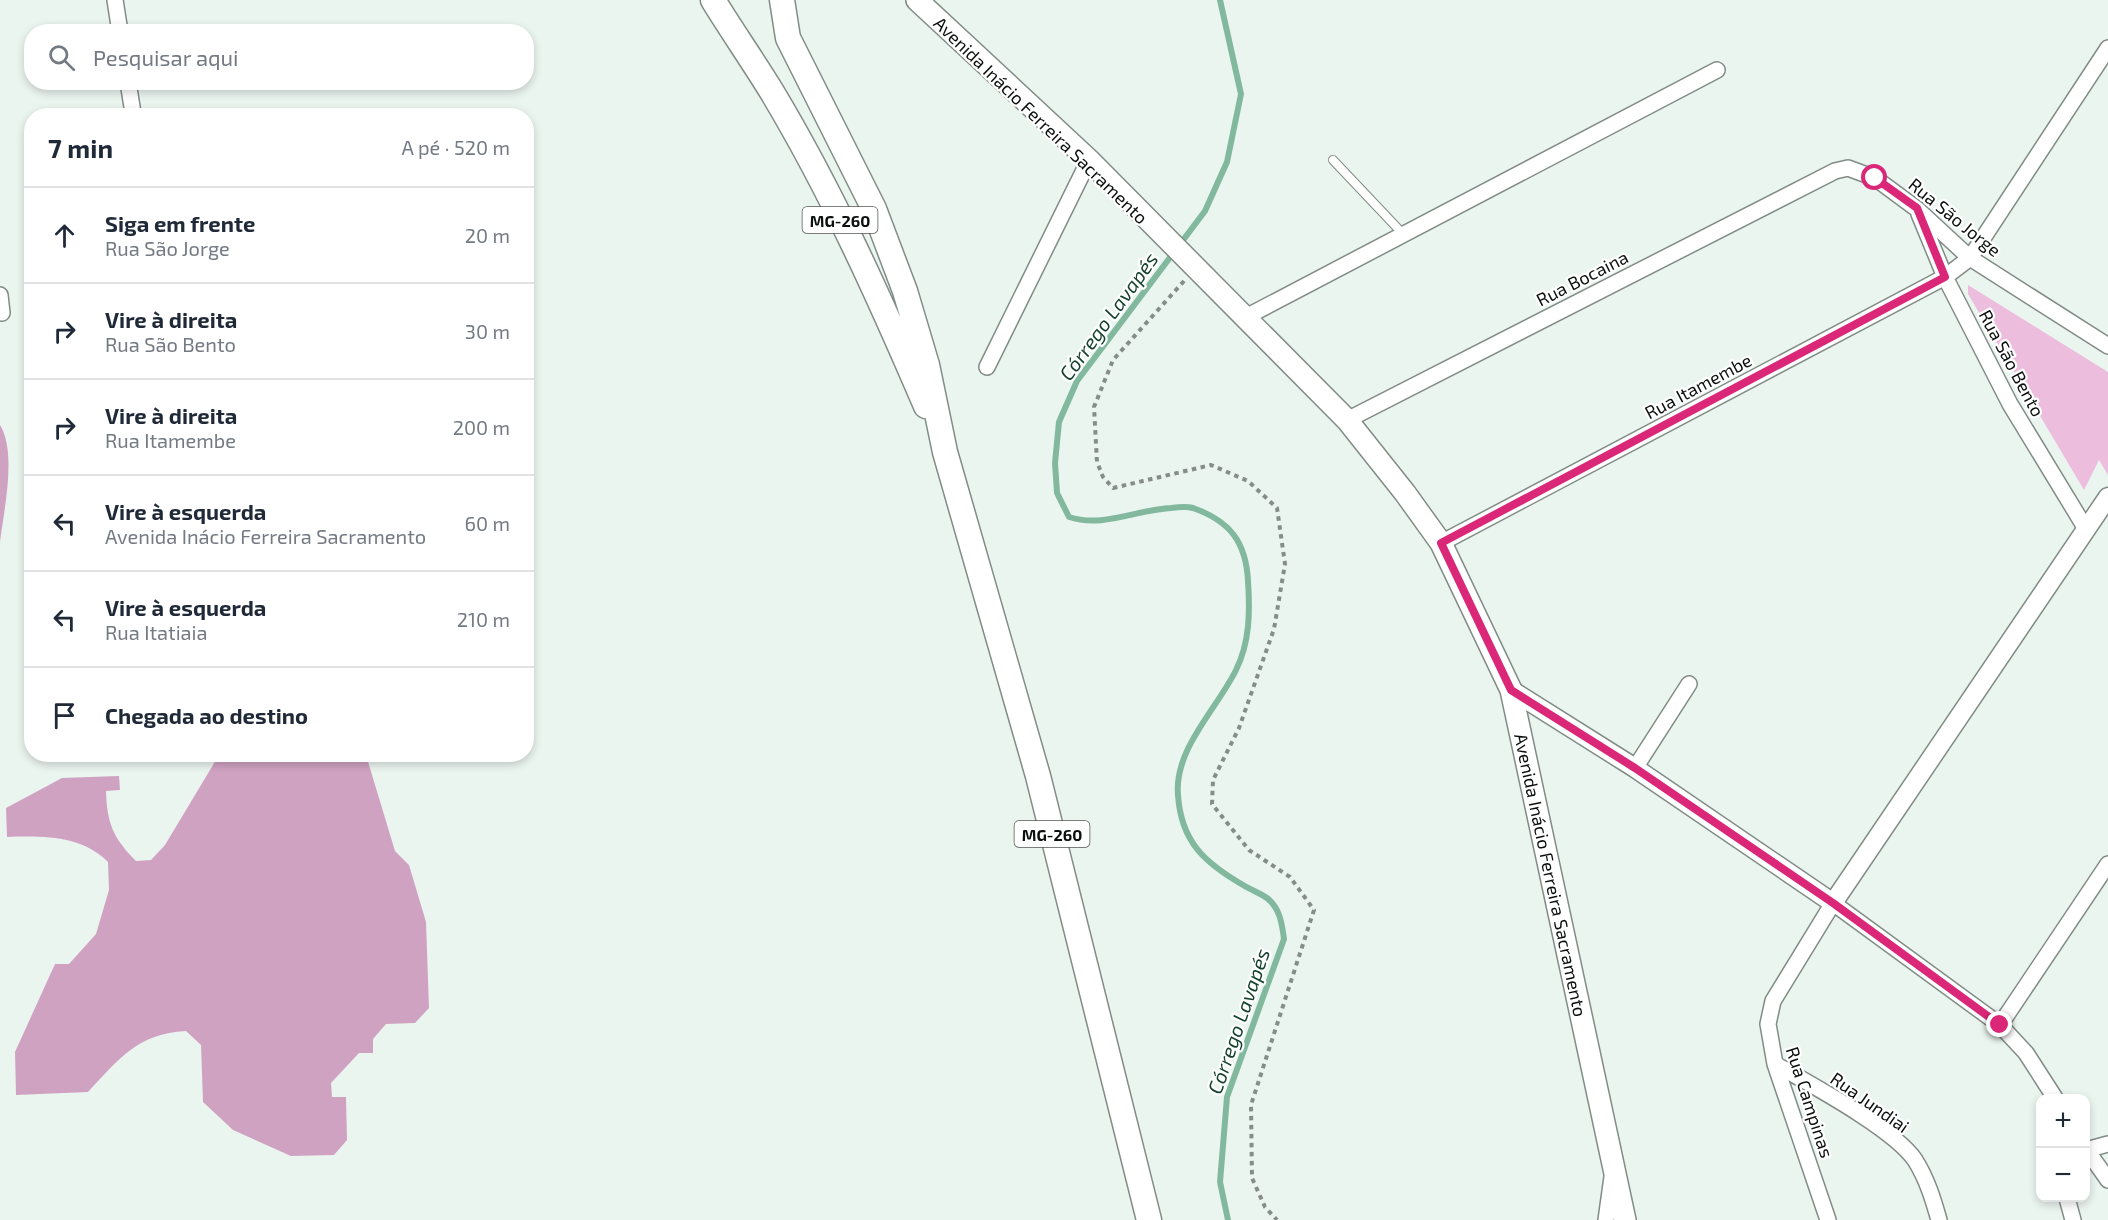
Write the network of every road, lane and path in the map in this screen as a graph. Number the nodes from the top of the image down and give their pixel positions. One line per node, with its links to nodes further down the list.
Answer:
1 (115, 0): 5 (street)
2 (713, 0): 24 (main road, MG-260)
3 (782, 0): 24 (main road, MG-260)
4 (917, 0): 10 (main road, Avenida Inácio Ferreira Sacramento)
5 (119, 24)
6 (2108, 48): 15 (street, Rua Itamembe)
7 (1717, 70): 14 (street)
8 (129, 90): 9 (street)
9 (132, 108)
10 (1089, 160): 16 (main road, Avenida Inácio Ferreira Sacramento); 22 (street)
11 (1333, 160): 14 (lane)
12 (1835, 171): 13 (street, Rua São Jorge); 23 (street, Rua Bocaina)
13 (1917, 208): 15 (street, Rua São Jorge); 17 (street, Rua São Bento)
14 (1404, 235): 20 (street)
15 (1970, 258): 17 (street, Rua Itamembe); 21 (street, Rua São Jorge)
16 (1195, 269): 20 (main road, Avenida Inácio Ferreira Sacramento); 45 (path)
17 (1945, 277): 26 (street, Rua São Bento); 27 (street, Rua Itamembe)
18 (0, 295): 19 (street)
19 (2, 313)
20 (1244, 318): 23 (main road, Avenida Inácio Ferreira Sacramento)
21 (2108, 346)
22 (987, 367)
23 (1347, 420): 27 (main road, Avenida Inácio Ferreira Sacramento)
24 (945, 452): 44 (main road, MG-260)
25 (2108, 497): 26 (street)
26 (2086, 529): 32 (street)
27 (1441, 543): 29 (main road, Avenida Inácio Ferreira Sacramento)
28 (1689, 684): 30 (street)
29 (1511, 690): 30 (street); 41 (main road, Avenida Inácio Ferreira Sacramento)
30 (1635, 768): 32 (street)
31 (2108, 864): 33 (street)
32 (1833, 903): 33 (street); 34 (street, Rua Campinas)
33 (2000, 1025): 35 (street)
34 (1775, 1064): 48 (street, Rua Campinas); 49 (street, Rua Jundiai)
35 (2044, 1080): 36 (street); 37 (street)
36 (2046, 1094)
37 (2053, 1094)
38 (2108, 1144): 39 (street)
39 (2090, 1149)
40 (2090, 1155): 42 (street)
41 (1613, 1165): 46 (street); 47 (main road, Avenida Inácio Ferreira Sacramento)
42 (2108, 1180)
43 (2068, 1202): 50 (street)
44 (1149, 1220)
45 (1277, 1220)
46 (1606, 1220)
47 (1625, 1220)
48 (1828, 1220)
49 (1939, 1220)
50 (2073, 1220)

